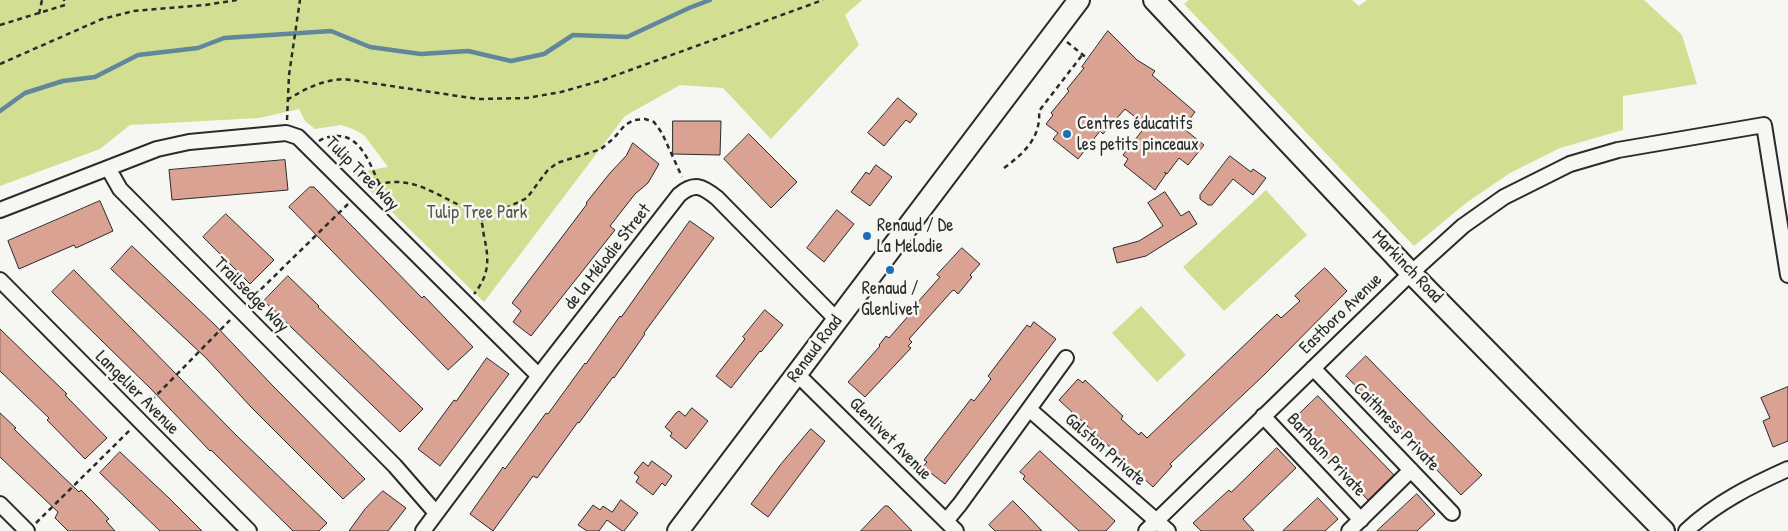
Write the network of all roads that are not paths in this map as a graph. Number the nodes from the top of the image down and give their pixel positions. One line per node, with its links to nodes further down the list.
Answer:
1 (1079, 0): 8 (street, Renaud Road)
2 (1154, 0): 5 (street, Markinch Road)
3 (108, 168): 4 (street); 12 (street, Tulip Tree Way); 19 (street, Trailsedge Way)
4 (0, 210)
5 (1411, 273): 6 (street, Eastboro Avenue); 10 (street, Eastboro Avenue); 31 (street, Markinch Road)
6 (1788, 276)
7 (0, 280): 24 (street, Langelier Avenue)
8 (837, 320): 11 (street, Renaud Road); 12 (street, de la Mélodie Street)
9 (1066, 358): 13 (street)
10 (1313, 368): 14 (street, Eastboro Avenue); 16 (street, Caithness Private)
11 (797, 374): 22 (street, Glenlivet Avenue); 26 (street, Renaud Road)
12 (539, 376): 19 (street, de la Mélodie Street)
13 (1029, 409): 20 (street, Galston Private); 22 (street)
14 (1263, 416): 20 (street, Eastboro Avenue); 21 (street, Barholm Private)
15 (1788, 469): 32 (street)
16 (1411, 470): 18 (street, Caithness Private); 21 (street)
17 (0, 504): 23 (street)
18 (1452, 512)
19 (436, 513): 25 (street)
20 (1157, 520): 28 (street, Eastboro Avenue); 29 (street, Galston Private)
21 (1361, 520): 30 (street)
22 (946, 521): 27 (street, Glenlivet Avenue)
23 (30, 529)
24 (248, 531)
25 (423, 531)
26 (678, 531)
27 (956, 531)
28 (1146, 531)
29 (1168, 531)
30 (1349, 531)
31 (1664, 531)
32 (1686, 531)

